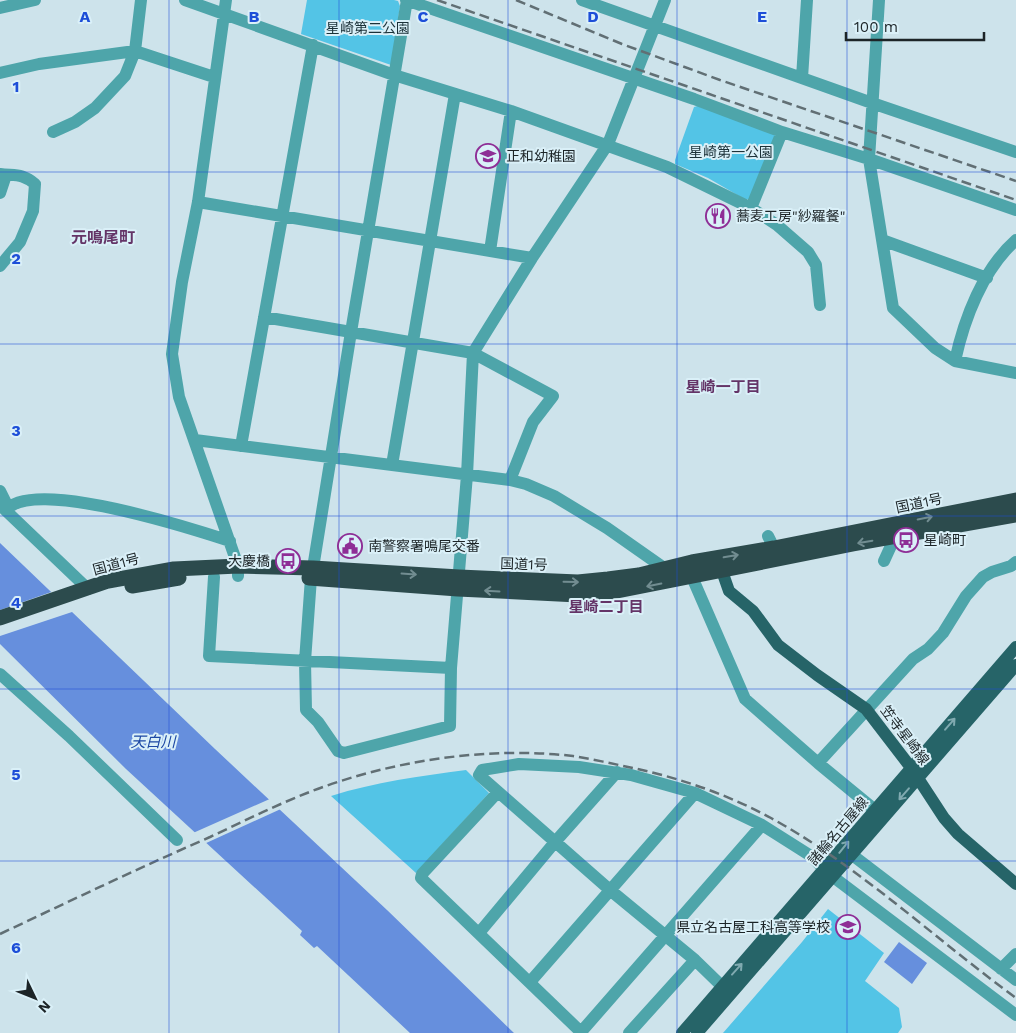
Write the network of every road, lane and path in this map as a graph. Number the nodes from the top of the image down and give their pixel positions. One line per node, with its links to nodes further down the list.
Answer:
1 (35, 0): 10 (street)
2 (141, 0): 14 (street)
3 (185, 0): 11 (street)
4 (226, 0): 11 (street)
5 (407, 0): 16 (street); 19 (street)
6 (582, 0): 12 (street)
7 (665, 0): 12 (street)
8 (807, 0): 18 (street)
9 (879, 0): 21 (street)
10 (0, 8)
11 (224, 14): 13 (street); 17 (street)
12 (655, 26): 18 (street); 19 (street)
13 (313, 45): 16 (street); 33 (street)
14 (135, 51): 15 (street); 17 (street); 23 (street)
15 (0, 73)
16 (394, 75): 20 (street); 34 (street)
17 (214, 77): 30 (street)
18 (802, 78): 21 (street)
19 (634, 79): 24 (street); 25 (street)
20 (456, 94): 22 (street); 37 (street)
21 (872, 103): 26 (street); 27 (street)
22 (511, 111): 25 (street); 38 (street)
23 (53, 132)
24 (782, 132): 27 (street); 31 (street)
25 (608, 144): 31 (street); 39 (street)
26 (1016, 152)
27 (869, 159): 32 (street); 35 (street)
28 (3, 174): 29 (street); 40 (street)
29 (0, 193)
30 (198, 202): 33 (street); 49 (street)
31 (751, 208): 42 (street)
32 (1016, 210)
33 (282, 216): 34 (street); 43 (street)
34 (368, 230): 37 (street); 44 (street)
35 (882, 240): 41 (street); 47 (street)
36 (1016, 240): 41 (street)
37 (430, 241): 38 (street); 45 (street)
38 (490, 251): 39 (street)
39 (532, 258): 46 (street)
40 (0, 266)
41 (987, 278): 47 (street)
42 (820, 305)
43 (264, 318): 44 (street); 50 (street)
44 (351, 332): 45 (street); 51 (street)
45 (413, 343): 46 (street); 52 (street)
46 (473, 353): 53 (street); 54 (street)
47 (955, 361): 48 (street)
48 (1016, 373)
49 (195, 440): 50 (street); 60 (street)
50 (241, 446): 51 (street)
51 (331, 457): 52 (street); 66 (street)
52 (392, 465): 53 (street)
53 (467, 474): 54 (street); 69 (street)
54 (510, 480): 63 (street)
55 (0, 491): 57 (street)
56 (1016, 500): 63 (highway, 国道1号, one-way to 56)
57 (5, 508): 60 (street); 70 (street)
58 (1016, 515): 59 (highway, 国道1号)
59 (895, 537): 61 (street); 65 (highway, 国道1号, one-way to 65)
60 (230, 541): 64 (street)
61 (884, 561)
62 (1016, 562): 78 (street)
63 (664, 568): 68 (street); 69 (highway, 国道1号, one-way to 63)
64 (238, 571): 66 (highway, 国道1号); 67 (highway, 国道1号); 70 (highway, 国道1号)
65 (722, 571): 68 (highway, 国道1号); 78 (main road, 笠寺星崎線)
66 (312, 573): 69 (highway, 国道1号); 74 (street)
67 (214, 577): 70 (highway, 国道1号); 74 (street)
68 (692, 577): 69 (highway, 国道1号, one-way to 69); 79 (street)
69 (458, 583): 76 (street)
70 (88, 592): 71 (highway, 国道1号); 72 (highway, 国道1号)
71 (0, 618)
72 (0, 628)
73 (1016, 647): 81 (main road, 諸輪名古屋線, one-way to 73)
74 (305, 661): 76 (street); 76 (street)
75 (1016, 665): 81 (main road, 諸輪名古屋線)
76 (451, 668)
77 (0, 674): 86 (street)
78 (866, 709): 79 (street); 81 (main road, 笠寺星崎線)
79 (818, 763): 84 (street)
80 (617, 772): 82 (street); 83 (street); 87 (street)
81 (915, 773): 84 (main road, 諸輪名古屋線); 88 (main road, 諸輪名古屋線, one-way to 88); 90 (main road, 笠寺星崎線)
82 (498, 792): 87 (street); 92 (street)
83 (695, 793): 85 (street); 91 (street)
84 (875, 810): 89 (main road, 諸輪名古屋線, one-way to 84)
85 (762, 825): 89 (street); 93 (street)
86 (177, 840)
87 (555, 842): 91 (street); 92 (street)
88 (851, 854): 89 (main road, 諸輪名古屋線); 96 (street)
89 (829, 873): 99 (main road, 諸輪名古屋線); 100 (street)
90 (1016, 884)
91 (610, 890): 93 (street); 98 (street)
92 (479, 932): 98 (street)
93 (666, 936): 95 (street); 101 (street)
94 (1016, 954): 96 (street)
95 (694, 960): 99 (street); 102 (street)
96 (1001, 969): 97 (street)
97 (1016, 980)
98 (530, 982): 101 (street)
99 (726, 990): 103 (main road, 諸輪名古屋線); 104 (main road, 諸輪名古屋線)
100 (1016, 1015)
101 (581, 1032)
102 (630, 1033)
103 (682, 1033)
104 (697, 1033)

